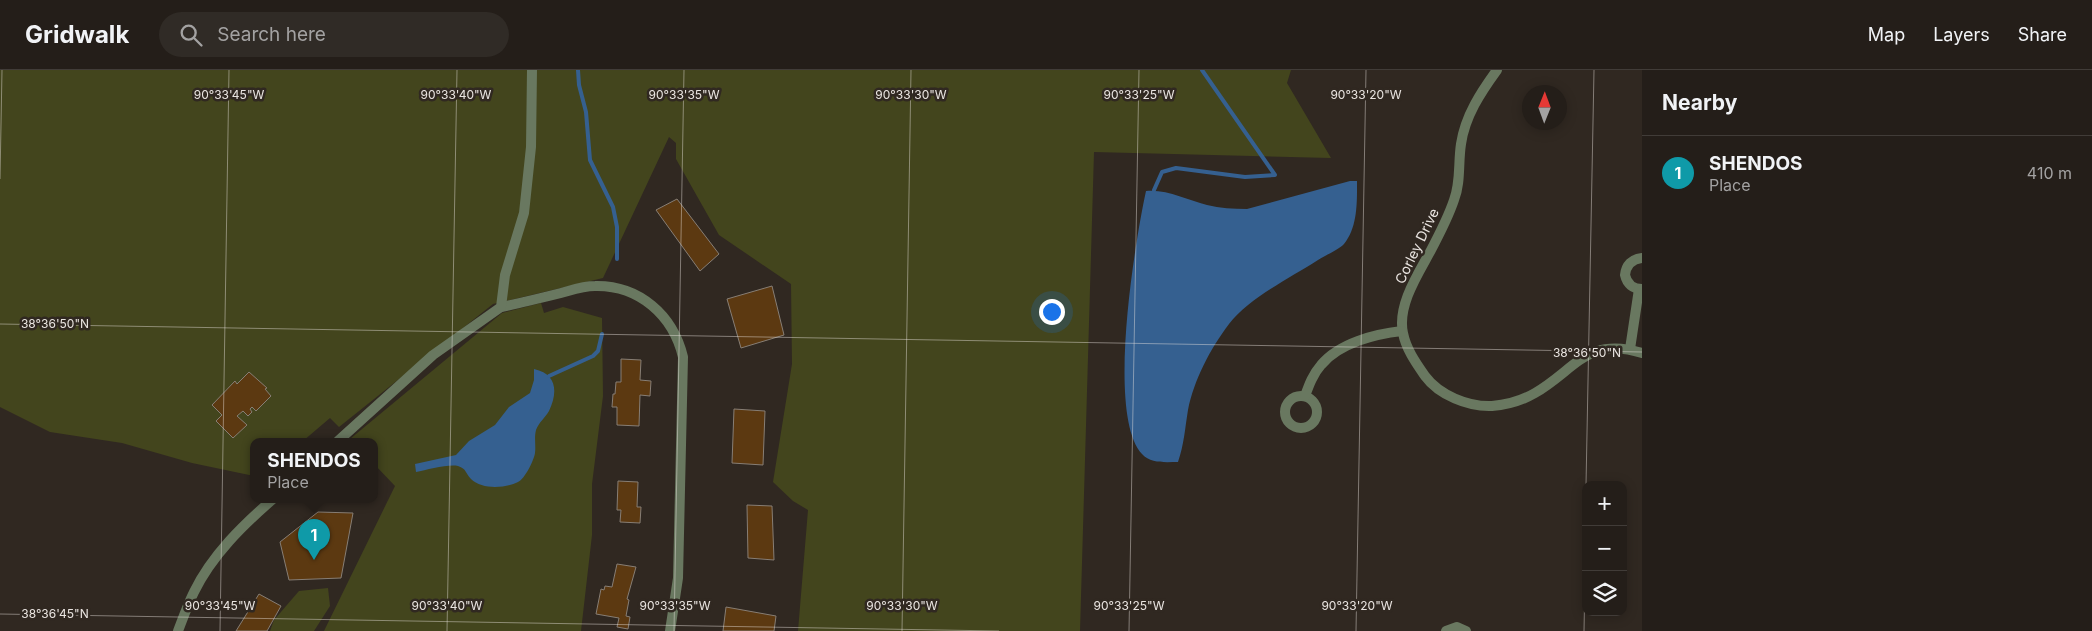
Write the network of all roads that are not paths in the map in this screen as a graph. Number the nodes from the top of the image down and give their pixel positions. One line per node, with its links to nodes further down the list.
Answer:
1 (532, 70): 5 (street)
2 (1497, 70): 6 (street, Corley Drive)
3 (1642, 258): 4 (street)
4 (1640, 289): 7 (street)
5 (501, 307): 10 (street); 13 (street)
6 (1402, 331): 7 (street, Corley Drive); 9 (street)
7 (1630, 349): 8 (street, Corley Drive)
8 (1642, 353)
9 (1305, 396)
10 (341, 438)
11 (268, 503): 12 (street)
12 (178, 631)
13 (670, 631)
14 (1446, 631): 15 (street)
15 (1466, 631)

